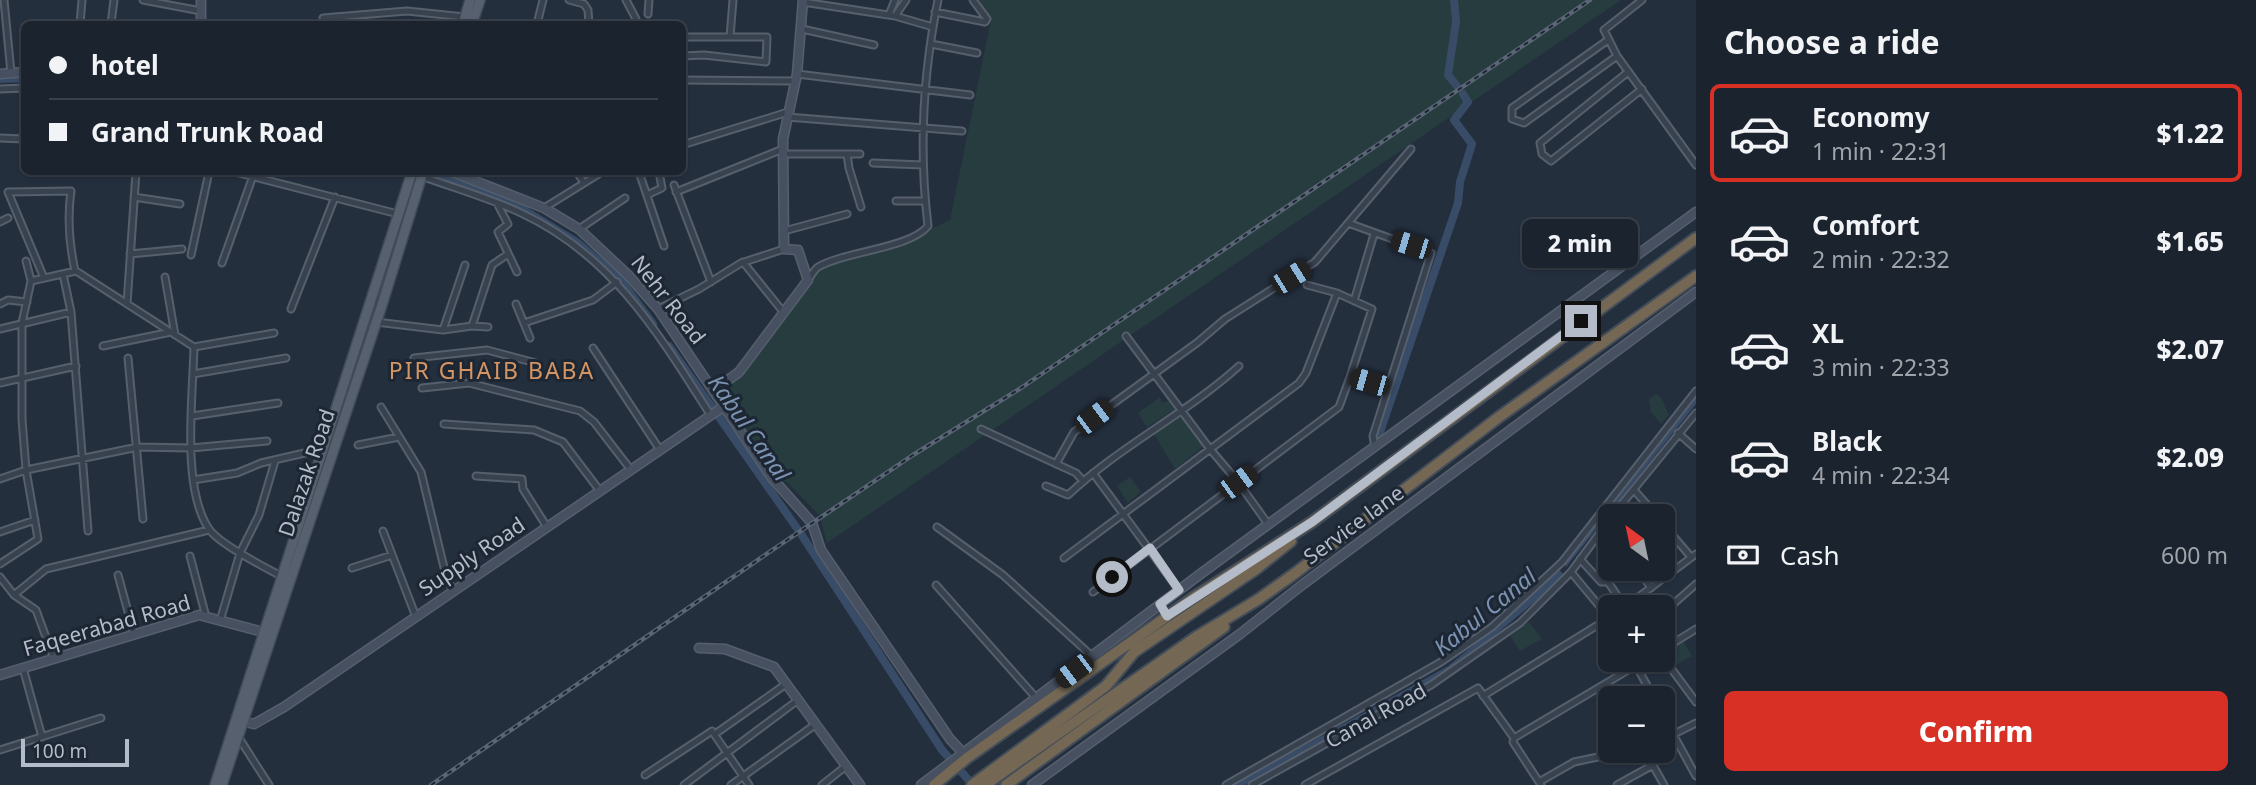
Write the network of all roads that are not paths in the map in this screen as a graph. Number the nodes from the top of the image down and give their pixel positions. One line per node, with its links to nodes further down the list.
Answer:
1 (4, 0): 45 (street)
2 (82, 0): 24 (street)
3 (114, 0): 25 (street)
4 (143, 0): 19 (street)
5 (201, 0): 19 (street)
6 (470, 0): 28 (main road)
7 (480, 0): 29 (main road)
8 (543, 0): 30 (street)
9 (569, 0): 31 (street)
10 (626, 0): 32 (street)
11 (649, 0): 21 (street)
12 (733, 0): 36 (street)
13 (895, 0): 22 (street)
14 (906, 0): 22 (street)
15 (938, 0): 20 (street)
16 (973, 0): 20 (street)
17 (1642, 0): 37 (street)
18 (803, 1): 22 (street); 34 (street)
19 (201, 11): 26 (street)
20 (935, 12): 33 (street)
21 (648, 14)
22 (892, 16): 33 (street)
23 (323, 18): 27 (street)
24 (80, 21)
25 (111, 21)
26 (201, 21)
27 (462, 21)
28 (467, 21)
29 (468, 21)
30 (538, 21)
31 (589, 21)
32 (636, 21)
33 (933, 27): 38 (street)
34 (802, 29): 39 (street); 47 (street)
35 (686, 37): 36 (street)
36 (730, 37): 41 (street)
37 (1608, 40): 42 (street); 42 (street)
38 (931, 44): 40 (street); 51 (street)
39 (874, 45)
40 (977, 53)
41 (686, 56)
42 (1617, 56): 44 (street)
43 (21, 72): 45 (street)
44 (1628, 72): 52 (street); 52 (street)
45 (11, 73): 46 (street)
46 (0, 74)
47 (796, 78): 48 (street); 51 (street); 54 (street)
48 (686, 80)
49 (21, 88): 50 (street)
50 (0, 89)
51 (926, 89): 53 (street); 55 (street)
52 (1642, 89): 66 (street)
53 (970, 95)
54 (788, 114): 55 (street); 59 (street); 61 (street)
55 (923, 127): 56 (street); 65 (street)
56 (962, 131)
57 (0, 138): 58 (street)
58 (21, 139)
59 (686, 144)
60 (1411, 149): 95 (street)
61 (783, 151): 62 (street); 97 (street); 119 (street)
62 (847, 154): 63 (street); 88 (street)
63 (860, 154)
64 (873, 163): 65 (street)
65 (923, 165): 85 (street)
66 (1696, 165)
67 (136, 175): 81 (street)
68 (208, 175): 105 (street)
69 (248, 175): 78 (street)
70 (415, 175): 91 (main road, Dalazak Road)
71 (415, 175): 132 (main road, Dalazak Road)
72 (421, 175): 87 (street)
73 (460, 175): 89 (street, Nehr Road)
74 (579, 175): 79 (street)
75 (597, 175): 79 (street)
76 (640, 175): 80 (street)
77 (660, 175): 80 (street)
78 (253, 176): 82 (street); 108 (street)
79 (584, 183): 89 (street)
80 (647, 195): 100 (street)
81 (134, 197): 86 (street); 103 (street)
82 (335, 197): 91 (street); 128 (street)
83 (625, 198): 96 (street)
84 (896, 201): 85 (street)
85 (925, 201): 116 (street)
86 (180, 204)
87 (498, 205): 104 (street); 118 (street)
88 (861, 207)
89 (544, 208): 96 (street, Nehr Road)
90 (1696, 212): 177 (street)
91 (398, 214): 182 (main road, Dalazak Road)
92 (847, 214): 97 (street)
93 (8, 218): 94 (street)
94 (0, 222)
95 (1348, 223): 98 (street); 152 (street)
96 (579, 229): 129 (street, Nehr Road)
97 (784, 231): 102 (street)
98 (1374, 234): 123 (street); 158 (street)
99 (1696, 238): 203 (highway)
100 (664, 246)
101 (182, 249): 103 (street)
102 (785, 249): 107 (street); 116 (street)
103 (130, 254): 126 (street)
104 (508, 254): 111 (street); 135 (street)
105 (191, 255)
106 (26, 261): 117 (street)
107 (743, 262): 119 (street); 131 (street)
108 (222, 263)
109 (465, 265): 138 (street)
110 (75, 271): 112 (street); 114 (street); 126 (street)
111 (517, 272)
112 (63, 274): 114 (street); 130 (street)
113 (1696, 276): 168 (highway)
114 (44, 278): 117 (street)
115 (165, 278): 139 (street)
116 (808, 280): 131 (street)
117 (31, 281): 124 (street)
118 (617, 282): 134 (street); 167 (street)
119 (711, 282): 129 (street)
120 (1307, 285): 122 (street)
121 (1696, 292): 171 (street, Service lane)
122 (1337, 293): 123 (street); 179 (street)
123 (1354, 301): 155 (street)
124 (27, 302): 125 (street); 133 (street)
125 (0, 304)
126 (127, 304): 139 (street)
127 (516, 304): 134 (street)
128 (291, 309)
129 (658, 309): 159 (street, Nehr Road)
130 (71, 312): 133 (street); 150 (street)
131 (784, 313): 159 (street)
132 (376, 322): 138 (street); 183 (main road, Dalazak Road)
133 (22, 323): 137 (street); 154 (street)
134 (524, 323): 142 (street)
135 (472, 326): 136 (street); 138 (street)
136 (488, 327)
137 (0, 329)
138 (443, 330)
139 (173, 333): 143 (street); 144 (street)
140 (274, 334): 144 (street)
141 (1126, 336): 152 (street)
142 (530, 338)
143 (103, 346)
144 (194, 347): 153 (street)
145 (593, 348): 181 (street)
146 (128, 358): 176 (street)
147 (285, 358): 153 (street)
148 (414, 358): 149 (street)
149 (536, 363)
150 (76, 366): 154 (street); 184 (street)
151 (1239, 366): 164 (street)
152 (1153, 372): 164 (street); 186 (street)
153 (193, 374): 166 (street)
154 (22, 377): 156 (street); 187 (street)
155 (1350, 377): 158 (street); 194 (street)
156 (0, 383)
157 (422, 388): 188 (street)
158 (1388, 388): 177 (street)
159 (713, 391): 163 (street, Nehr Road)
160 (1696, 391): 304 (street)
161 (278, 403): 166 (street)
162 (381, 407): 173 (street)
163 (723, 408): 167 (street, Supply Road); 279 (street, Nehr Road)
164 (1182, 410): 179 (street); 189 (street)
165 (1696, 413): 172 (street, Canal Road)
166 (192, 416): 178 (street)
167 (710, 416): 181 (street, Supply Road)
168 (1499, 417): 171 (street); 223 (highway)
169 (444, 424): 197 (street)
170 (981, 429): 186 (street)
171 (1510, 431): 230 (street, Service lane)
172 (1678, 433): 180 (street); 196 (street, Canal Road)
173 (399, 437): 175 (street); 233 (street)
174 (267, 441): 178 (street)
175 (358, 445)
176 (138, 447): 178 (street); 184 (street); 201 (street)
177 (1376, 447): 204 (street)
178 (191, 448): 192 (street)
179 (1210, 449): 194 (street); 200 (street)
180 (1696, 449)
181 (660, 450): 188 (street, Supply Road)
182 (321, 451): 183 (main road); 185 (street); 225 (main road, Dalazak Road)
183 (331, 456): 235 (main road, Dalazak Road)
184 (82, 459): 187 (street); 208 (street)
185 (275, 461): 192 (street); 214 (street)
186 (1056, 464): 193 (street)
187 (26, 470): 191 (street); 202 (street)
188 (631, 470): 197 (street, Supply Road)
189 (1093, 473): 193 (street); 200 (street)
190 (476, 476): 205 (street)
191 (0, 479)
192 (193, 480): 207 (street)
193 (1083, 481): 195 (street)
194 (1238, 482): 204 (street); 213 (street)
195 (1046, 486)
196 (1634, 489): 198 (street, Canal Road); 199 (street)
197 (600, 491): 205 (street, Supply Road)
198 (1623, 504)
199 (1647, 504)
200 (1123, 513): 213 (street); 218 (street)
201 (143, 519)
202 (35, 520): 210 (street); 220 (street)
203 (1312, 522): 243 (highway); 300 (highway)
204 (1268, 524): 232 (street)
205 (547, 527): 233 (street, Supply Road)
206 (937, 527): 254 (street)
207 (209, 530): 214 (street); 236 (street)
208 (88, 531)
209 (383, 531): 215 (street)
210 (0, 532)
211 (1598, 536): 219 (street, Canal Road)
212 (1675, 536): 216 (street)
213 (1150, 548): 232 (street); 234 (street)
214 (240, 553): 225 (street); 246 (street)
215 (392, 555): 221 (street); 245 (street)
216 (1694, 555): 231 (street)
217 (190, 556): 244 (street)
218 (1064, 558)
219 (1580, 559): 222 (street, Canal Road); 237 (street)
220 (0, 564)
221 (352, 568)
222 (1571, 572): 242 (street); 305 (street, Canal Road)
223 (1294, 574): 230 (street); 239 (highway)
224 (118, 575): 250 (street)
225 (281, 576): 235 (main road, Dalazak Road)
226 (0, 577): 236 (street)
227 (1646, 581): 231 (street)
228 (1696, 584): 240 (street)
229 (936, 585): 262 (street)
230 (1302, 585): 270 (street, Service lane)
231 (1651, 588): 238 (street)
232 (1179, 590): 241 (street)
233 (454, 591): 245 (street, Supply Road)
234 (1093, 592)
235 (280, 593): 249 (main road, Dalazak Road); 253 (main road, Dalazak Road)
236 (14, 595): 255 (street)
237 (1617, 595)
238 (1641, 595)
239 (1259, 599): 267 (highway); 301 (highway)
240 (1675, 603)
241 (1160, 604): 243 (street); 254 (street)
242 (1598, 604)
243 (1167, 616): 279 (highway)
244 (206, 617): 246 (street, Faqeerabad Road); 250 (street, Faqeerabad Road)
245 (416, 617): 266 (street, Supply Road)
246 (220, 621): 249 (street, Faqeerabad Road)
247 (1598, 625): 261 (street)
248 (1696, 629): 251 (street)
249 (263, 632): 253 (main road, Dalazak Road)
250 (134, 634): 255 (street, Faqeerabad Road)
251 (1675, 642)
252 (699, 648): 260 (street)
253 (261, 654): 266 (main road, Dalazak Road)
254 (1093, 657): 262 (street)
255 (54, 659): 256 (street, Faqeerabad Road)
256 (23, 668): 259 (street, Faqeerabad Road); 274 (street)
257 (1618, 672): 275 (street)
258 (1674, 672): 264 (street)
259 (0, 675)
260 (786, 684): 263 (street); 271 (street)
261 (1483, 696): 275 (street); 306 (street)
262 (1037, 699): 279 (street)
263 (798, 701): 269 (street); 278 (street)
264 (1696, 702)
265 (101, 718): 274 (street)
266 (239, 720): 276 (main road, Dalazak Road)
267 (1096, 720): 270 (street); 281 (highway)
268 (1696, 723): 272 (street)
269 (816, 724): 283 (street); 286 (street)
270 (1105, 733): 288 (street, Service lane)
271 (715, 734): 278 (street); 285 (street)
272 (1675, 734)
273 (1675, 736): 287 (street)
274 (42, 737): 277 (street)
275 (1514, 738): 289 (street)
276 (235, 739): 290 (main road, Dalazak Road); 291 (main road, Dalazak Road); 292 (street)
277 (0, 750)
278 (728, 752): 286 (street); 293 (street)
279 (963, 757): 284 (highway)
280 (1598, 757): 289 (street)
281 (1034, 765): 288 (street); 302 (highway)
282 (1653, 765): 307 (street); 308 (street)
283 (846, 766): 296 (street); 297 (street)
284 (950, 769): 298 (street); 299 (highway)
285 (645, 775)
286 (743, 776): 294 (street); 295 (street)
287 (1696, 776)
288 (1043, 777): 303 (street, Service lane)
289 (1540, 783)
290 (215, 785)
291 (222, 785)
292 (269, 785)
293 (684, 785)
294 (731, 785)
295 (750, 785)
296 (822, 785)
297 (860, 785)
298 (921, 785)
299 (934, 785)
300 (972, 785)
301 (985, 785)
302 (1006, 785)
303 (1032, 785)
304 (1226, 785)
305 (1252, 785)
306 (1306, 785)
307 (1616, 785)
308 (1664, 785)

